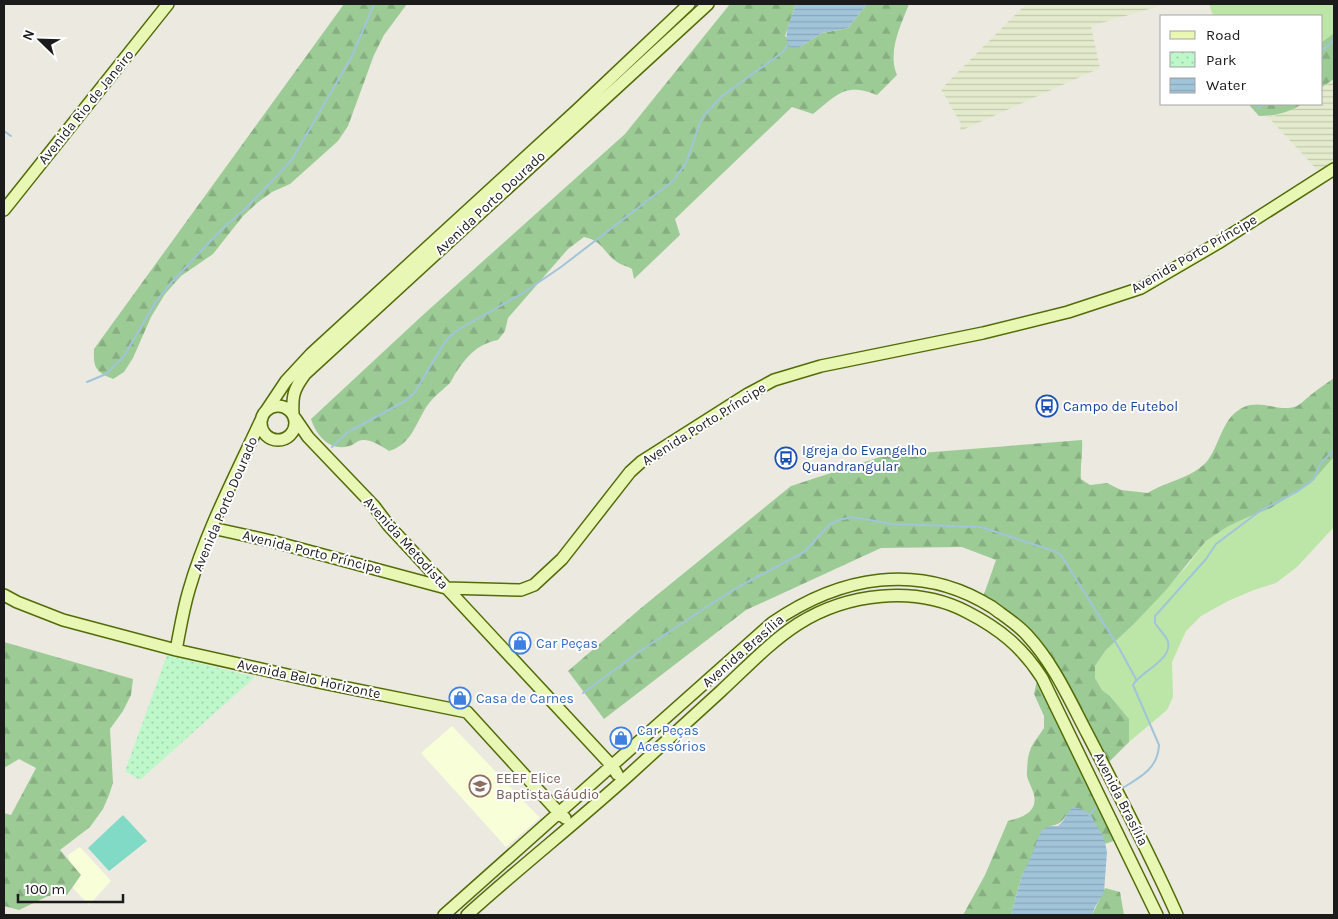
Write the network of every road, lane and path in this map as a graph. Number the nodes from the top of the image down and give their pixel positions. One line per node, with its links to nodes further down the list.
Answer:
1 (168, 4): 5 (street, Avenida Rio de Janeiro)
2 (689, 4): 6 (street, Avenida Porto Dourado)
3 (708, 4): 7 (street, Avenida Porto Dourado)
4 (1334, 170): 9 (street, Avenida Porto Príncipe)
5 (4, 210)
6 (264, 415): 7 (street); 7 (street); 8 (street, Avenida Porto Dourado)
7 (294, 416): 9 (street, Avenida Metodista)
8 (212, 528): 9 (street, Avenida Porto Príncipe); 11 (street, Avenida Porto Dourado)
9 (446, 588): 12 (street, Avenida Metodista)
10 (4, 595): 11 (street, Avenida Belo Horizonte)
11 (176, 650): 14 (street, Avenida Belo Horizonte)
12 (613, 767): 13 (street); 14 (street, Avenida Brasília); 19 (street, Avenida Brasília)
13 (617, 786): 15 (street, Avenida Brasília); 18 (street, Avenida Brasília)
14 (560, 814): 15 (street); 16 (street, Avenida Brasília)
15 (576, 819): 16 (street, Avenida Brasília)
16 (462, 913): 17 (street, Avenida Brasília)
17 (444, 915)
18 (1157, 915)
19 (1177, 915)

